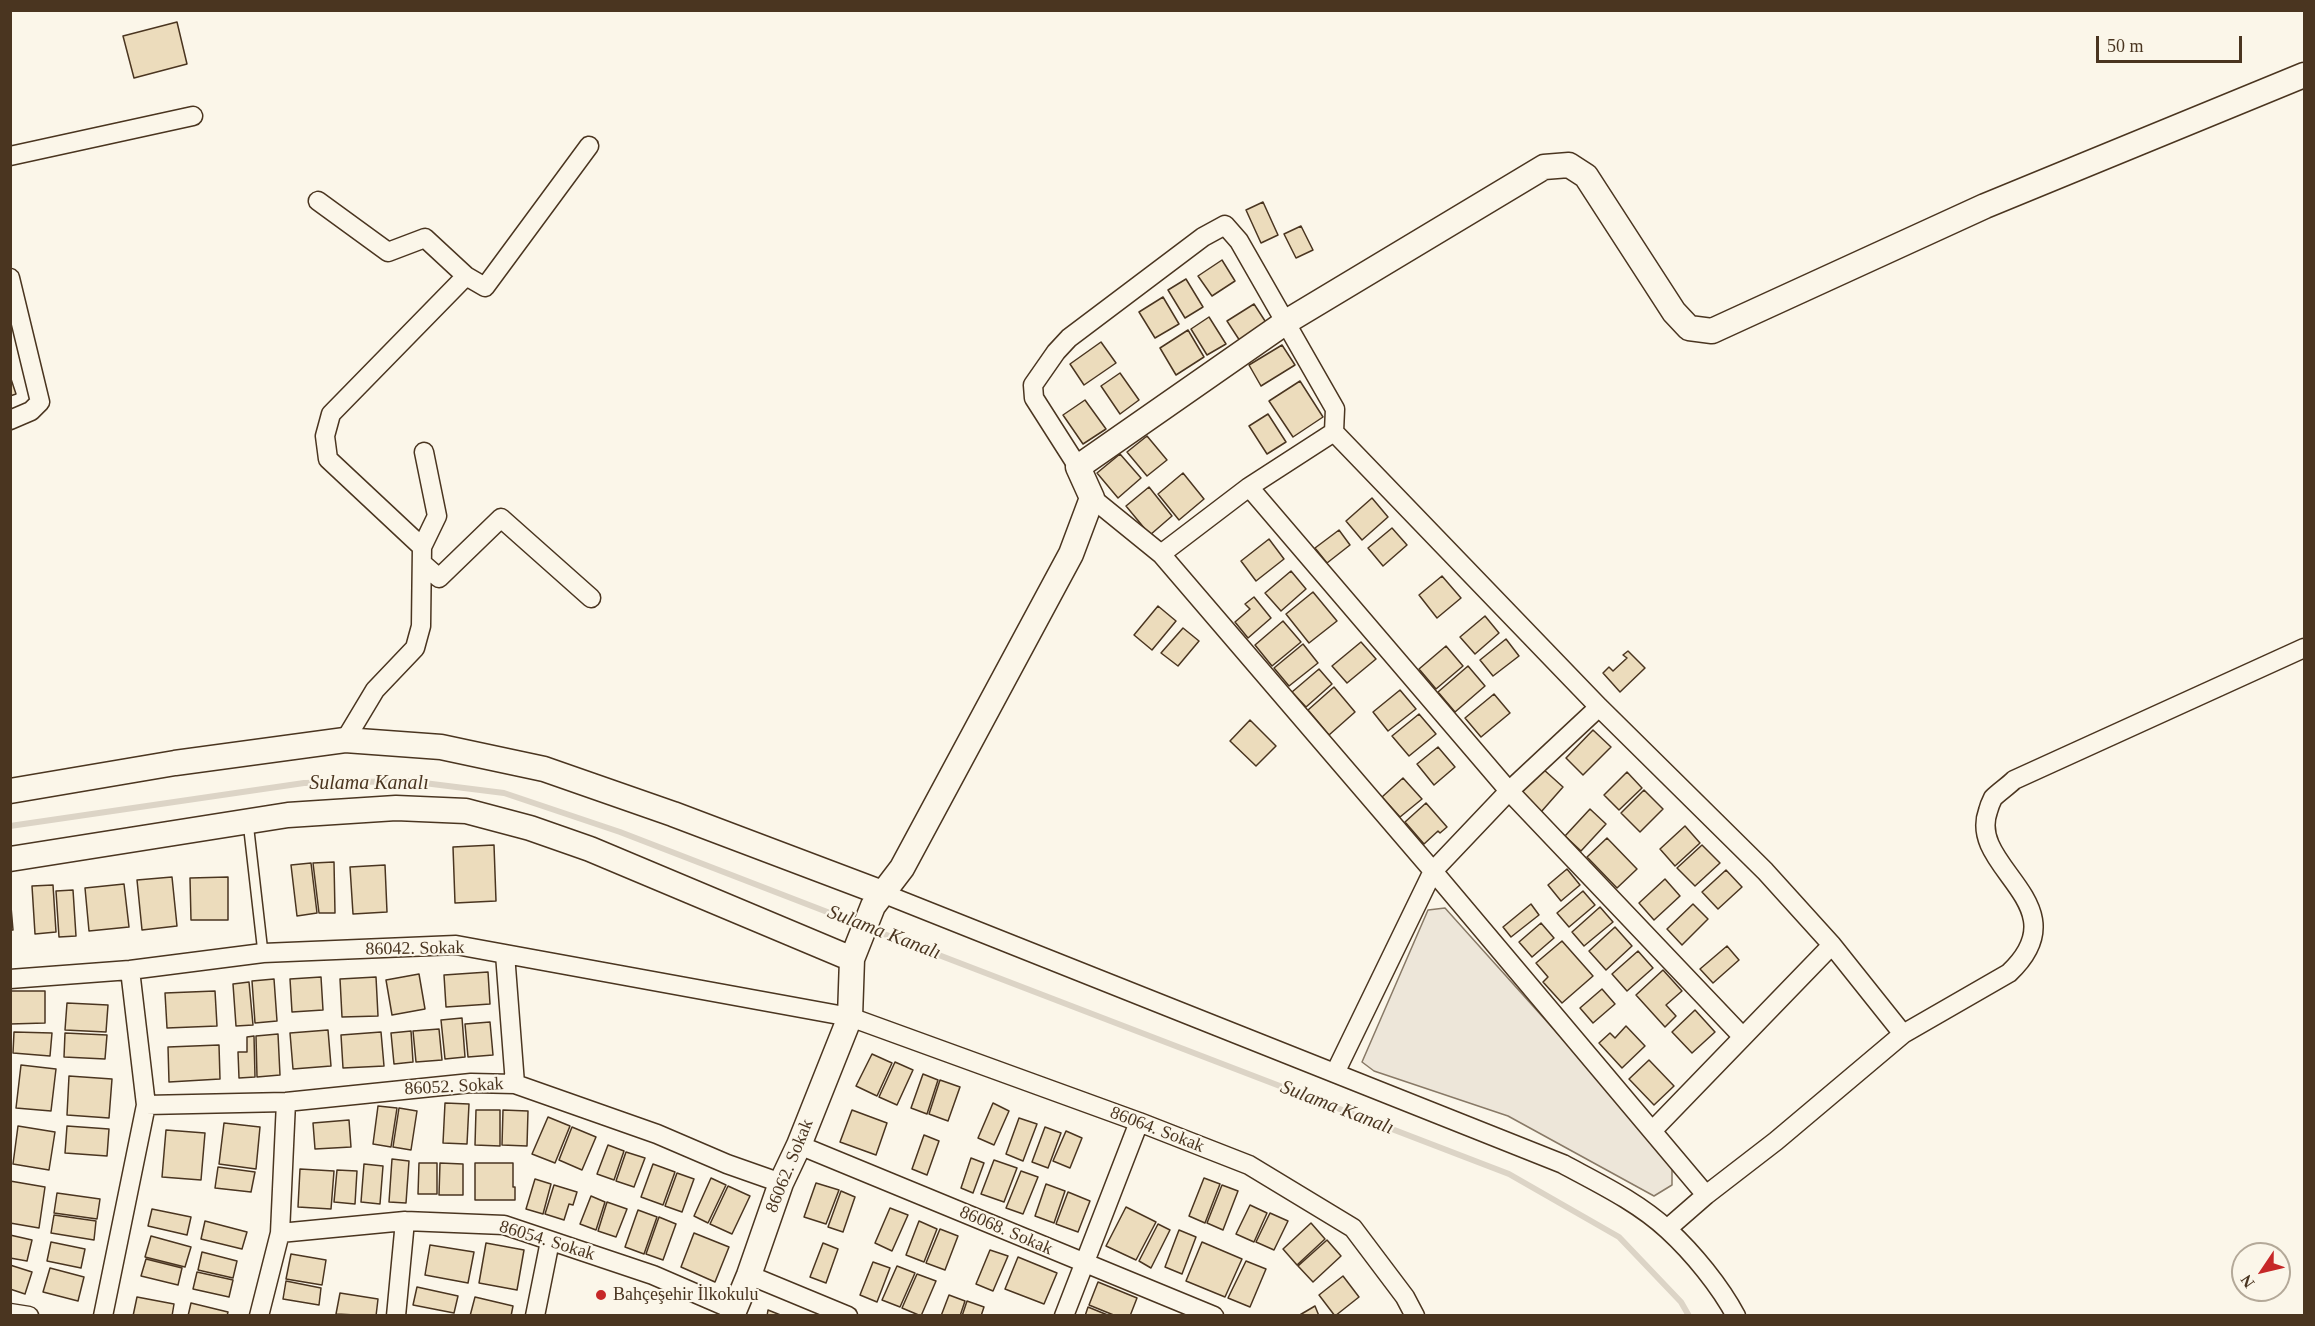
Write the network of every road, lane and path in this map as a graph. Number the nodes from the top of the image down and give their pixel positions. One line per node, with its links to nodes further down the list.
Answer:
1 (2304, 75): 9 (main road)
2 (193, 117): 4 (street)
3 (589, 146): 6 (street)
4 (10, 156)
5 (318, 201): 6 (street)
6 (466, 276): 17 (street)
7 (10, 278): 8 (street)
8 (13, 302): 10 (street)
9 (1286, 322): 11 (street); 13 (main road); 13 (street)
10 (10, 420)
11 (1334, 432): 14 (street); 20 (street)
12 (424, 452): 17 (street)
13 (1078, 467): 15 (main road)
14 (1249, 488): 16 (street); 23 (street)
15 (1092, 498): 16 (street); 27 (main road, 86062. Sokak)
16 (1161, 554): 26 (street)
17 (422, 555): 18 (street); 21 (street)
18 (591, 598)
19 (2304, 648): 35 (street)
20 (1599, 707): 23 (street); 28 (street)
21 (345, 740): 22 (main road); 27 (main road)
22 (10, 791)
23 (1509, 791): 26 (street); 36 (street)
24 (248, 821): 25 (main road); 29 (lane); 30 (main road)
25 (10, 859)
26 (1433, 871): 37 (street); 42 (street)
27 (878, 899): 30 (main road, 86062. Sokak); 37 (street)
28 (1832, 945): 35 (street); 36 (street)
29 (263, 953): 31 (street, 86042. Sokak); 32 (street, 86042. Sokak)
30 (855, 953): 34 (main road, 86062. Sokak)
31 (505, 954): 34 (street, 86042. Sokak); 38 (street)
32 (130, 970): 33 (street, 86042. Sokak); 40 (street)
33 (10, 979)
34 (850, 1017): 41 (street, 86064. Sokak); 43 (main road, 86062. Sokak)
35 (1903, 1034): 45 (street)
36 (1742, 1036): 42 (street)
37 (1335, 1073): 47 (street)
38 (514, 1084): 39 (street, 86052. Sokak); 44 (street, 86052. Sokak)
39 (286, 1102): 40 (street, 86052. Sokak); 48 (street)
40 (146, 1105): 55 (street)
41 (1139, 1122): 50 (street); 62 (street, 86064. Sokak)
42 (1653, 1130): 45 (street)
43 (799, 1144): 44 (main road, 86062. Sokak); 50 (street, 86068. Sokak)
44 (781, 1183): 51 (main road, 86062. Sokak)
45 (1706, 1195): 47 (street)
46 (405, 1221): 48 (street, 86054. Sokak); 49 (street, 86054. Sokak); 57 (street)
47 (1667, 1229): 63 (street)
48 (280, 1233): 56 (street)
49 (550, 1241): 52 (street, 86054. Sokak); 58 (street)
50 (1084, 1264): 60 (street); 61 (street, 86068. Sokak)
51 (749, 1275): 52 (main road, 86062. Sokak); 59 (street)
52 (733, 1312)
53 (10, 1313): 54 (street)
54 (29, 1316)
55 (103, 1316)
56 (259, 1316)
57 (396, 1316)
58 (535, 1316)
59 (848, 1316)
60 (1064, 1316)
61 (1214, 1316)
62 (1415, 1316)
63 (1736, 1316)

